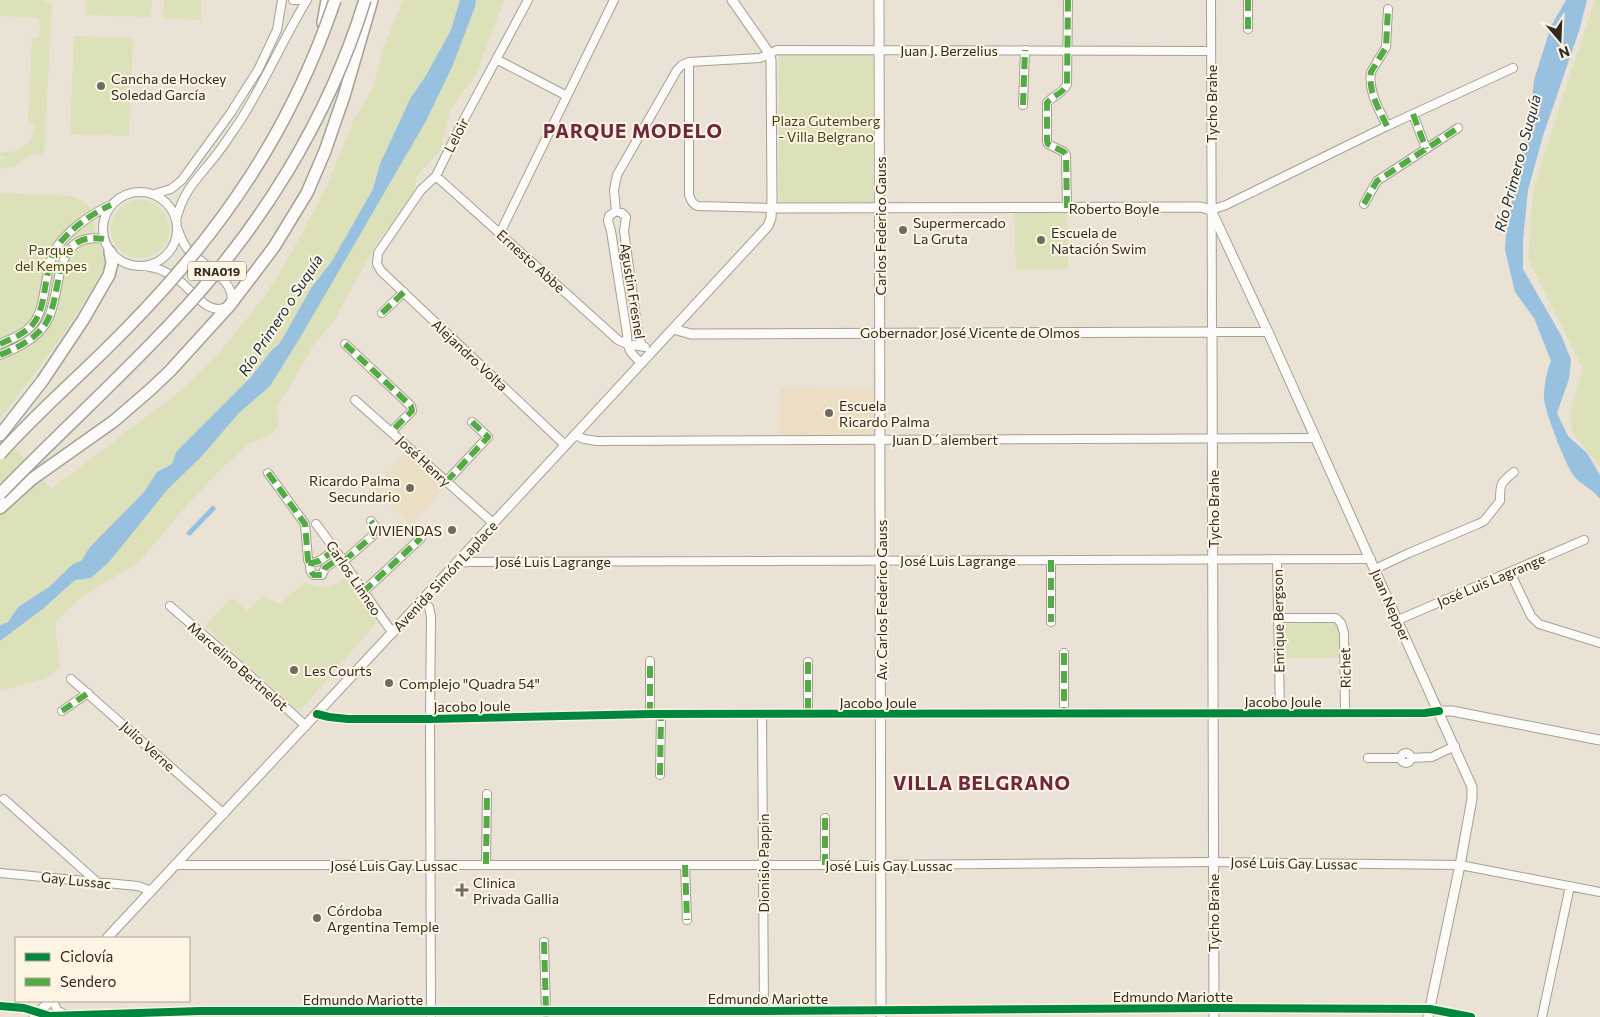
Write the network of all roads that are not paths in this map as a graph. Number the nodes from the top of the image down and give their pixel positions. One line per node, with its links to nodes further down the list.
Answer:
1 (282, 0): 36 (street)
2 (293, 0): 3 (street)
3 (301, 0)
4 (308, 0): 44 (street)
5 (328, 0): 18 (highway, bridge)
6 (335, 0): 18 (highway, RNA019, bridge)
7 (365, 0): 77 (highway, RNA019, bridge)
8 (372, 0): 51 (highway)
9 (528, 0): 24 (street, Leloir)
10 (614, 0): 29 (street)
11 (732, 0): 23 (main road)
12 (879, 0): 19 (main road, Carlos Federico Gauss)
13 (1068, 0): 21 (street)
14 (1211, 0): 22 (street, Tycho Brahe)
15 (1248, 0): 17 (street)
16 (1388, 9): 32 (street)
17 (1248, 30)
18 (320, 42): 73 (highway, RNA019, bridge)
19 (879, 50): 20 (street, Juan J. Berzelius); 23 (street, Juan J. Berzelius); 39 (main road, Carlos Federico Gauss)
20 (1025, 50): 21 (street, Juan J. Berzelius); 30 (street)
21 (1068, 50): 22 (street, Juan J. Berzelius); 41 (street)
22 (1211, 51): 42 (street, Tycho Brahe)
23 (769, 53): 25 (street, Juan J. Berzelius); 40 (main road)
24 (498, 60): 29 (street); 35 (street, Leloir)
25 (689, 62): 27 (street, Agustin Fresnel); 28 (street)
26 (1514, 68): 31 (street, Roberto Boyle)
27 (673, 77): 28 (street); 43 (street, Agustin Fresnel)
28 (688, 82): 40 (street, Roberto Boyle)
29 (567, 96): 45 (street)
30 (1023, 105)
31 (1413, 114): 32 (street, Roberto Boyle); 34 (street)
32 (1387, 126): 42 (street, Roberto Boyle)
33 (1458, 128): 34 (street)
34 (1426, 149): 37 (street)
35 (436, 176): 45 (street, Ernesto Abbe); 48 (street, Leloir)
36 (154, 194): 38 (street); 44 (street)
37 (1364, 204)
38 (111, 205): 46 (street); 57 (street)
39 (880, 207): 40 (main road, Roberto Boyle); 41 (main road, Roberto Boyle); 54 (main road, Carlos Federico Gauss)
40 (772, 208): 53 (main road, Avenida Simón Laplace)
41 (1068, 208): 42 (main road, Roberto Boyle)
42 (1211, 210): 55 (street, Tycho Brahe); 56 (main road, Juan Nepper)
43 (616, 211): 59 (street, Agustin Fresnel); 60 (street, Agustin Fresnel)
44 (176, 224): 49 (street); 51 (street)
45 (500, 233): 59 (street, Ernesto Abbe)
46 (104, 239): 47 (street); 62 (street)
47 (110, 252): 49 (street); 67 (highway)
48 (377, 264): 50 (street, Alejandro Volta)
49 (144, 266): 51 (street)
50 (404, 292): 52 (street); 72 (street, Alejandro Volta)
51 (230, 305): 78 (highway)
52 (382, 313)
53 (672, 329): 54 (main road, Gobernador José Vicente de Olmos); 61 (main road, Avenida Simón Laplace)
54 (881, 332): 55 (main road, Gobernador José Vicente de Olmos); 71 (main road, Av. Carlos Federico Gauss)
55 (1212, 332): 56 (street, Gobernador José Vicente de Olmos); 69 (main road, Tycho Brahe)
56 (1268, 332): 70 (main road, Juan Nepper)
57 (0, 344)
58 (346, 344): 66 (street)
59 (627, 344): 60 (street, Ernesto Abbe); 63 (street, Ernesto Abbe)
60 (642, 346): 61 (street, Ernesto Abbe)
61 (652, 351): 63 (main road, Avenida Simón Laplace)
62 (0, 355)
63 (641, 363): 68 (main road, Avenida Simón Laplace)
64 (355, 400): 66 (street, José Henry)
65 (472, 422): 76 (street)
66 (392, 431): 76 (street, José Henry)
67 (0, 435)
68 (575, 435): 71 (street, Juan D´alembert); 72 (main road, Avenida Simón Laplace)
69 (1212, 438): 70 (street, Juan D´alembert); 71 (street, Juan D´alembert); 87 (main road, Tycho Brahe)
70 (1316, 438): 85 (main road, Juan Nepper)
71 (881, 440): 89 (main road, Av. Carlos Federico Gauss)
72 (566, 445): 81 (main road, Avenida Simón Laplace)
73 (0, 454)
74 (1514, 472): 93 (street)
75 (268, 473): 92 (street)
76 (446, 482): 81 (street, José Henry)
77 (0, 494)
78 (0, 508)
79 (371, 521): 86 (street)
80 (316, 524): 84 (street, Carlos Linneo)
81 (493, 524): 91 (main road, Avenida Simón Laplace)
82 (421, 538): 95 (street)
83 (1584, 540): 94 (street, José Luis Lagrange)
84 (335, 550): 86 (street, Carlos Linneo); 92 (street)
85 (1370, 558): 88 (street, José Luis Lagrange); 93 (main road, Juan Nepper)
86 (342, 559): 92 (street); 95 (street, Carlos Linneo)
87 (1213, 559): 88 (street, José Luis Lagrange); 90 (street, José Luis Lagrange); 119 (main road, Tycho Brahe)
88 (1277, 559): 98 (street, Enrique Bergson)
89 (881, 560): 90 (street, José Luis Lagrange); 91 (street, José Luis Lagrange); 117 (main road, Av. Carlos Federico Gauss)
90 (1051, 560): 100 (street)
91 (456, 563): 96 (main road, Avenida Simón Laplace)
92 (310, 565)
93 (1375, 569): 99 (main road, Juan Nepper)
94 (1510, 572): 99 (street, José Luis Lagrange); 102 (street)
95 (363, 592): 101 (street, Carlos Linneo)
96 (423, 600): 101 (main road, Avenida Simón Laplace); 120 (street)
97 (170, 606): 121 (street, Marcelino Bertnelot)
98 (1278, 618): 110 (street, Enrique Bergson); 111 (street, Richet)
99 (1398, 620): 109 (main road, Juan Nepper)
100 (1051, 622)
101 (392, 633): 112 (main road, Avenida Simón Laplace)
102 (1600, 643)
103 (1064, 653): 118 (street)
104 (650, 661): 113 (street)
105 (808, 662): 116 (street)
106 (72, 679): 107 (street, Julio Verne)
107 (88, 693): 108 (street); 128 (street, Julio Verne)
108 (62, 711)
109 (1439, 712): 111 (street, Jacobo Joule); 122 (main road, Jacobo Joule); 123 (main road, Juan Nepper)
110 (1280, 713): 111 (street, Jacobo Joule); 119 (street, Jacobo Joule)
111 (1345, 713)
112 (317, 714): 120 (street, Jacobo Joule); 121 (main road, Avenida Simón Laplace)
113 (650, 714): 114 (street, Jacobo Joule); 120 (street, Jacobo Joule)
114 (661, 714): 115 (street, Jacobo Joule); 125 (street)
115 (762, 714): 116 (street, Jacobo Joule); 135 (street, Dionisio Pappin)
116 (808, 714): 117 (street, Jacobo Joule)
117 (881, 714): 118 (street, Jacobo Joule); 137 (main road, Av. Carlos Federico Gauss)
118 (1064, 714): 119 (street, Jacobo Joule)
119 (1213, 714): 130 (main road, Tycho Brahe)
120 (430, 719): 133 (street)
121 (306, 726): 128 (main road, Avenida Simón Laplace)
122 (1600, 740)
123 (1455, 746): 124 (street); 138 (main road, Juan Nepper)
124 (1368, 758)
125 (660, 775)
126 (487, 794): 131 (street)
127 (4, 799): 140 (street)
128 (224, 814): 132 (main road, Avenida Simón Laplace)
129 (825, 818): 136 (street)
130 (1213, 862): 137 (street, José Luis Gay Lussac); 138 (street, José Luis Gay Lussac); 153 (main road, Tycho Brahe)
131 (486, 864): 133 (street, José Luis Gay Lussac); 134 (street, José Luis Gay Lussac)
132 (175, 865): 133 (street, José Luis Gay Lussac); 142 (main road, Avenida Simón Laplace)
133 (431, 865): 157 (street)
134 (686, 865): 135 (street, José Luis Gay Lussac); 144 (street)
135 (763, 865): 136 (street, José Luis Gay Lussac); 151 (street, Dionisio Pappin)
136 (825, 865): 137 (street, José Luis Gay Lussac)
137 (881, 865): 160 (main road, Av. Carlos Federico Gauss)
138 (1460, 865): 141 (street, José Luis Gay Lussac); 154 (main road, Juan Nepper)
139 (0, 872): 140 (street, Gay Lussac)
140 (98, 882): 142 (street, Gay Lussac)
141 (1570, 886): 143 (street, José Luis Gay Lussac); 163 (street)
142 (150, 891): 145 (main road, Avenida Simón Laplace)
143 (1600, 892)
144 (686, 920)
145 (108, 937)
146 (544, 942): 150 (street)
147 (50, 1002): 155 (main road)
148 (52, 1002): 161 (street)
149 (0, 1006): 155 (street, Edmundo Mariotte)
150 (546, 1012): 157 (street, Edmundo Mariotte); 158 (street, Edmundo Mariotte)
151 (760, 1013): 159 (street, Edmundo Mariotte); 160 (street, Edmundo Mariotte)
152 (1031, 1013): 153 (street, Edmundo Mariotte); 160 (street, Edmundo Mariotte)
153 (1214, 1013): 154 (street, Edmundo Mariotte)
154 (1429, 1013): 162 (street, Edmundo Mariotte)
155 (36, 1014): 161 (street, Edmundo Mariotte)
156 (199, 1014): 157 (street, Edmundo Mariotte); 161 (street, Edmundo Mariotte)
157 (431, 1014)
158 (579, 1014): 159 (street, Edmundo Mariotte)
159 (602, 1014)
160 (881, 1014)
161 (65, 1016)
162 (1471, 1017)
163 (1542, 1017)

